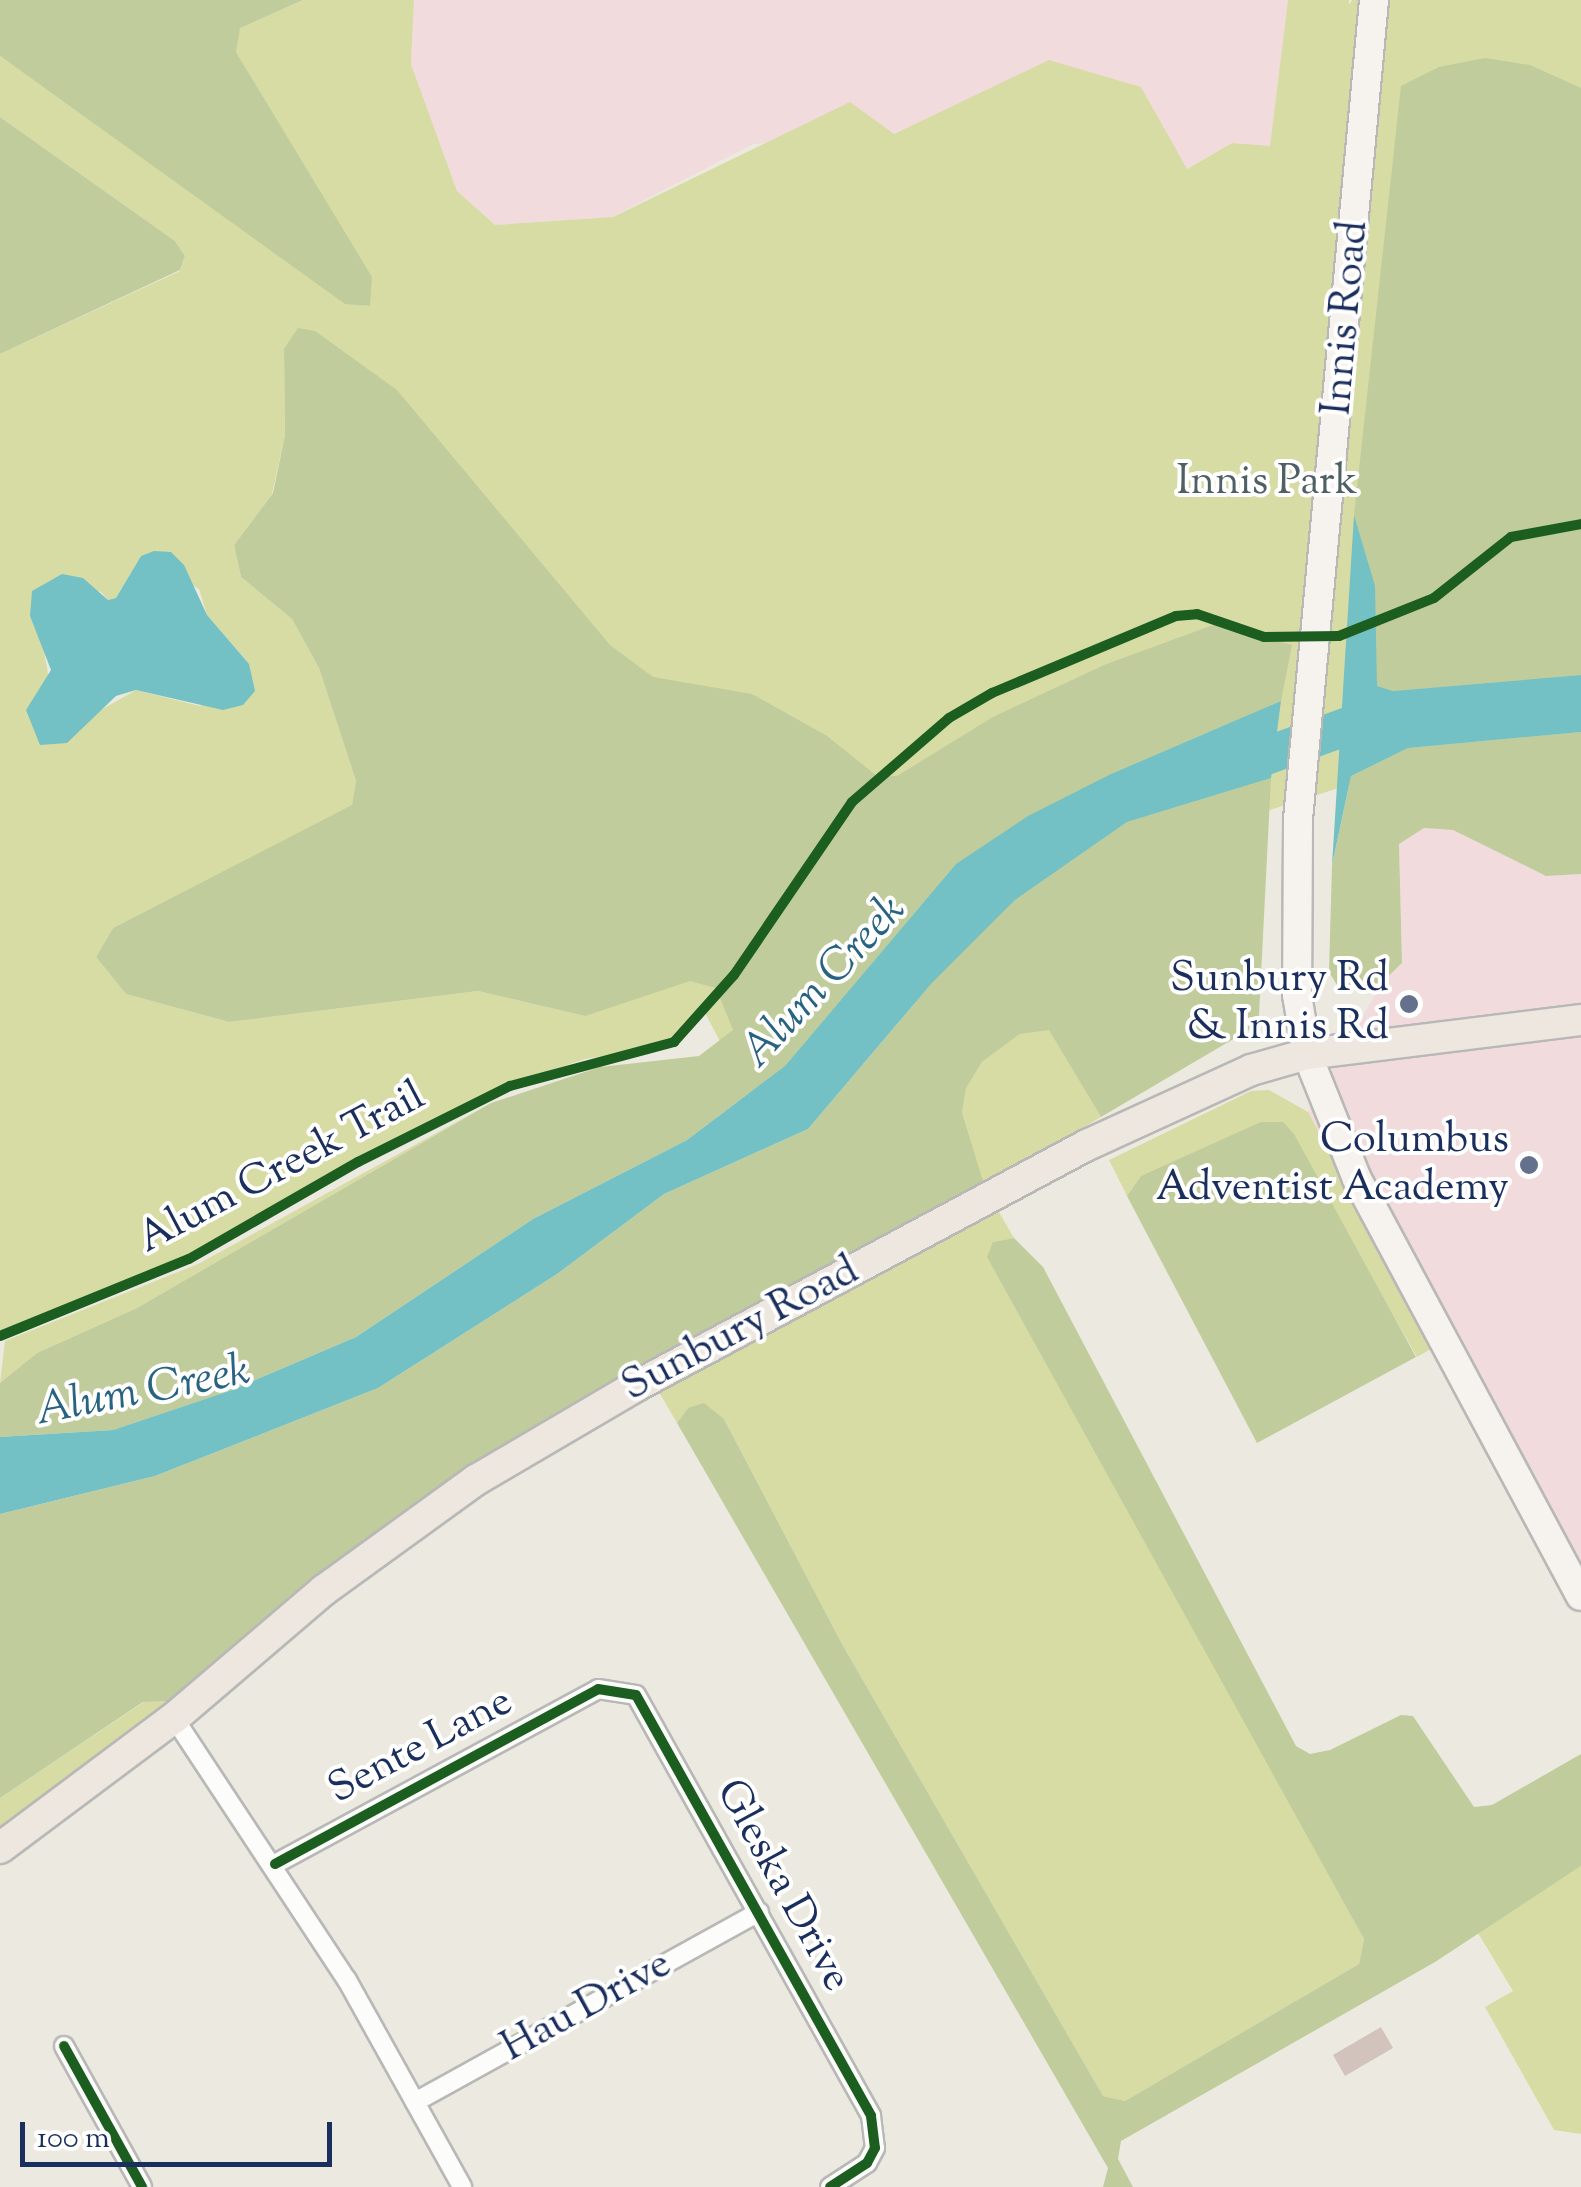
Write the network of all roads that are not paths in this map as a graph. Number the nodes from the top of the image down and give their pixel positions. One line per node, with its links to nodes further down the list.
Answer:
1 (1374, 0): 3 (main road, Innis Road)
2 (1581, 1020): 3 (main road, Sunbury Road)
3 (1307, 1054): 4 (main road, Innis Road); 6 (main road, Sunbury Road)
4 (1581, 1596)
5 (598, 1689): 8 (street, Sente Lane); 9 (street, Gleska Drive)
6 (174, 1718): 7 (main road, Sunbury Road); 8 (street)
7 (0, 1848)
8 (275, 1864): 11 (street)
9 (759, 1912): 11 (street, Hau Drive); 14 (street, Gleska Drive)
10 (64, 2046): 12 (street)
11 (415, 2102): 13 (street)
12 (142, 2187)
13 (462, 2187)
14 (830, 2187)

